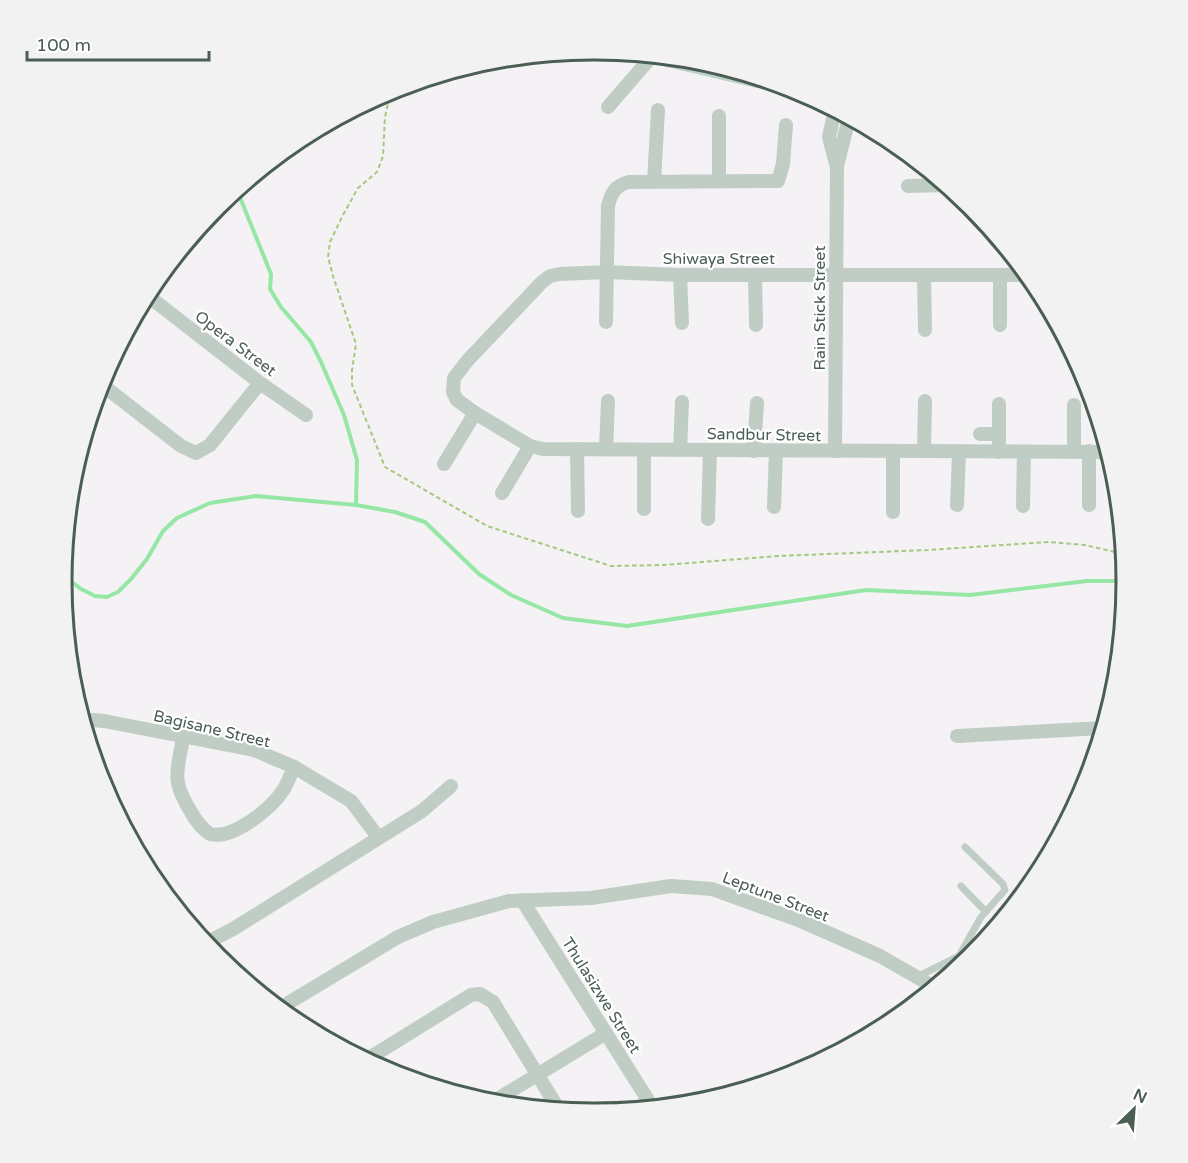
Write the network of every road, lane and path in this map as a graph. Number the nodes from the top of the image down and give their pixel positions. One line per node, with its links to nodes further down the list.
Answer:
1 (646, 63): 2 (street)
2 (608, 107)
3 (658, 110): 10 (street)
4 (719, 116): 9 (street)
5 (833, 118): 8 (street, Rain Stick Street)
6 (786, 125): 9 (street)
7 (847, 126): 8 (street, Rain Stick Street)
8 (837, 166): 16 (street, Rain Stick Street)
9 (719, 181): 10 (street)
10 (654, 182): 13 (street)
11 (933, 185): 12 (street)
12 (908, 186)
13 (607, 272): 14 (street, Shiwaya Street); 21 (street); 26 (street, Shiwaya Street)
14 (680, 275): 15 (street, Shiwaya Street); 22 (street)
15 (755, 275): 16 (street, Shiwaya Street); 24 (street)
16 (835, 275): 18 (street, Shiwaya Street); 47 (street, Rain Stick Street)
17 (1016, 275): 19 (street, Shiwaya Street)
18 (924, 276): 19 (street, Shiwaya Street); 25 (street)
19 (1000, 276): 23 (street)
20 (155, 301): 27 (street, Opera Street)
21 (606, 322)
22 (682, 323)
23 (1000, 325)
24 (756, 326)
25 (925, 330)
26 (454, 378): 35 (street, Sandbur Street)
27 (260, 383): 28 (street); 36 (street, Opera Street)
28 (110, 388)
29 (608, 401): 41 (street)
30 (926, 401): 50 (street)
31 (682, 402): 43 (street)
32 (757, 403): 45 (street)
33 (999, 404): 38 (street)
34 (1074, 405): 49 (street)
35 (475, 413): 39 (street, Sandbur Street); 56 (street)
36 (306, 415)
37 (980, 434): 38 (street)
38 (999, 434): 52 (street)
39 (530, 446): 40 (street, Sandbur Street); 57 (street)
40 (578, 449): 41 (street, Sandbur Street); 63 (street)
41 (606, 449): 42 (street, Sandbur Street)
42 (644, 450): 43 (street, Sandbur Street); 62 (street)
43 (680, 450): 44 (street, Sandbur Street)
44 (710, 450): 45 (street, Sandbur Street); 65 (street)
45 (754, 451): 46 (street, Sandbur Street)
46 (776, 451): 47 (street, Sandbur Street); 61 (street)
47 (835, 451): 48 (street, Sandbur Street)
48 (893, 451): 50 (street, Sandbur Street); 64 (street)
49 (1074, 451): 53 (street, Sandbur Street); 54 (street, Sandbur Street)
50 (924, 452): 51 (street, Sandbur Street)
51 (958, 452): 52 (street, Sandbur Street); 58 (street)
52 (999, 452): 53 (street, Sandbur Street)
53 (1024, 452): 60 (street)
54 (1089, 452): 55 (street, Sandbur Street); 59 (street)
55 (1099, 452)
56 (444, 464)
57 (502, 493)
58 (957, 505)
59 (1089, 505)
60 (1023, 506)
61 (774, 507)
62 (644, 509)
63 (578, 511)
64 (892, 512)
65 (708, 519)
66 (92, 722): 69 (street, Bagisane Street)
67 (1094, 728): 68 (street)
68 (957, 736)
69 (183, 738): 70 (street, Bagisane Street); 70 (street)
70 (294, 767): 72 (street, Bagisane Street)
71 (451, 786): 72 (street)
72 (378, 837): 77 (street)
73 (965, 847): 76 (lane)
74 (961, 886): 76 (lane)
75 (522, 900): 80 (street, Leptune Street); 82 (street, Leptune Street); 83 (street, Thulasizwe Street)
76 (986, 912): 78 (lane)
77 (215, 939)
78 (960, 953)
79 (955, 957): 80 (lane)
80 (916, 977): 81 (street, Leptune Street)
81 (927, 983)
82 (288, 1003)
83 (606, 1033): 85 (street); 87 (street, Thulasizwe Street)
84 (375, 1054): 85 (street)
85 (538, 1075): 86 (street); 88 (street)
86 (505, 1095)
87 (648, 1100)
88 (554, 1101)

